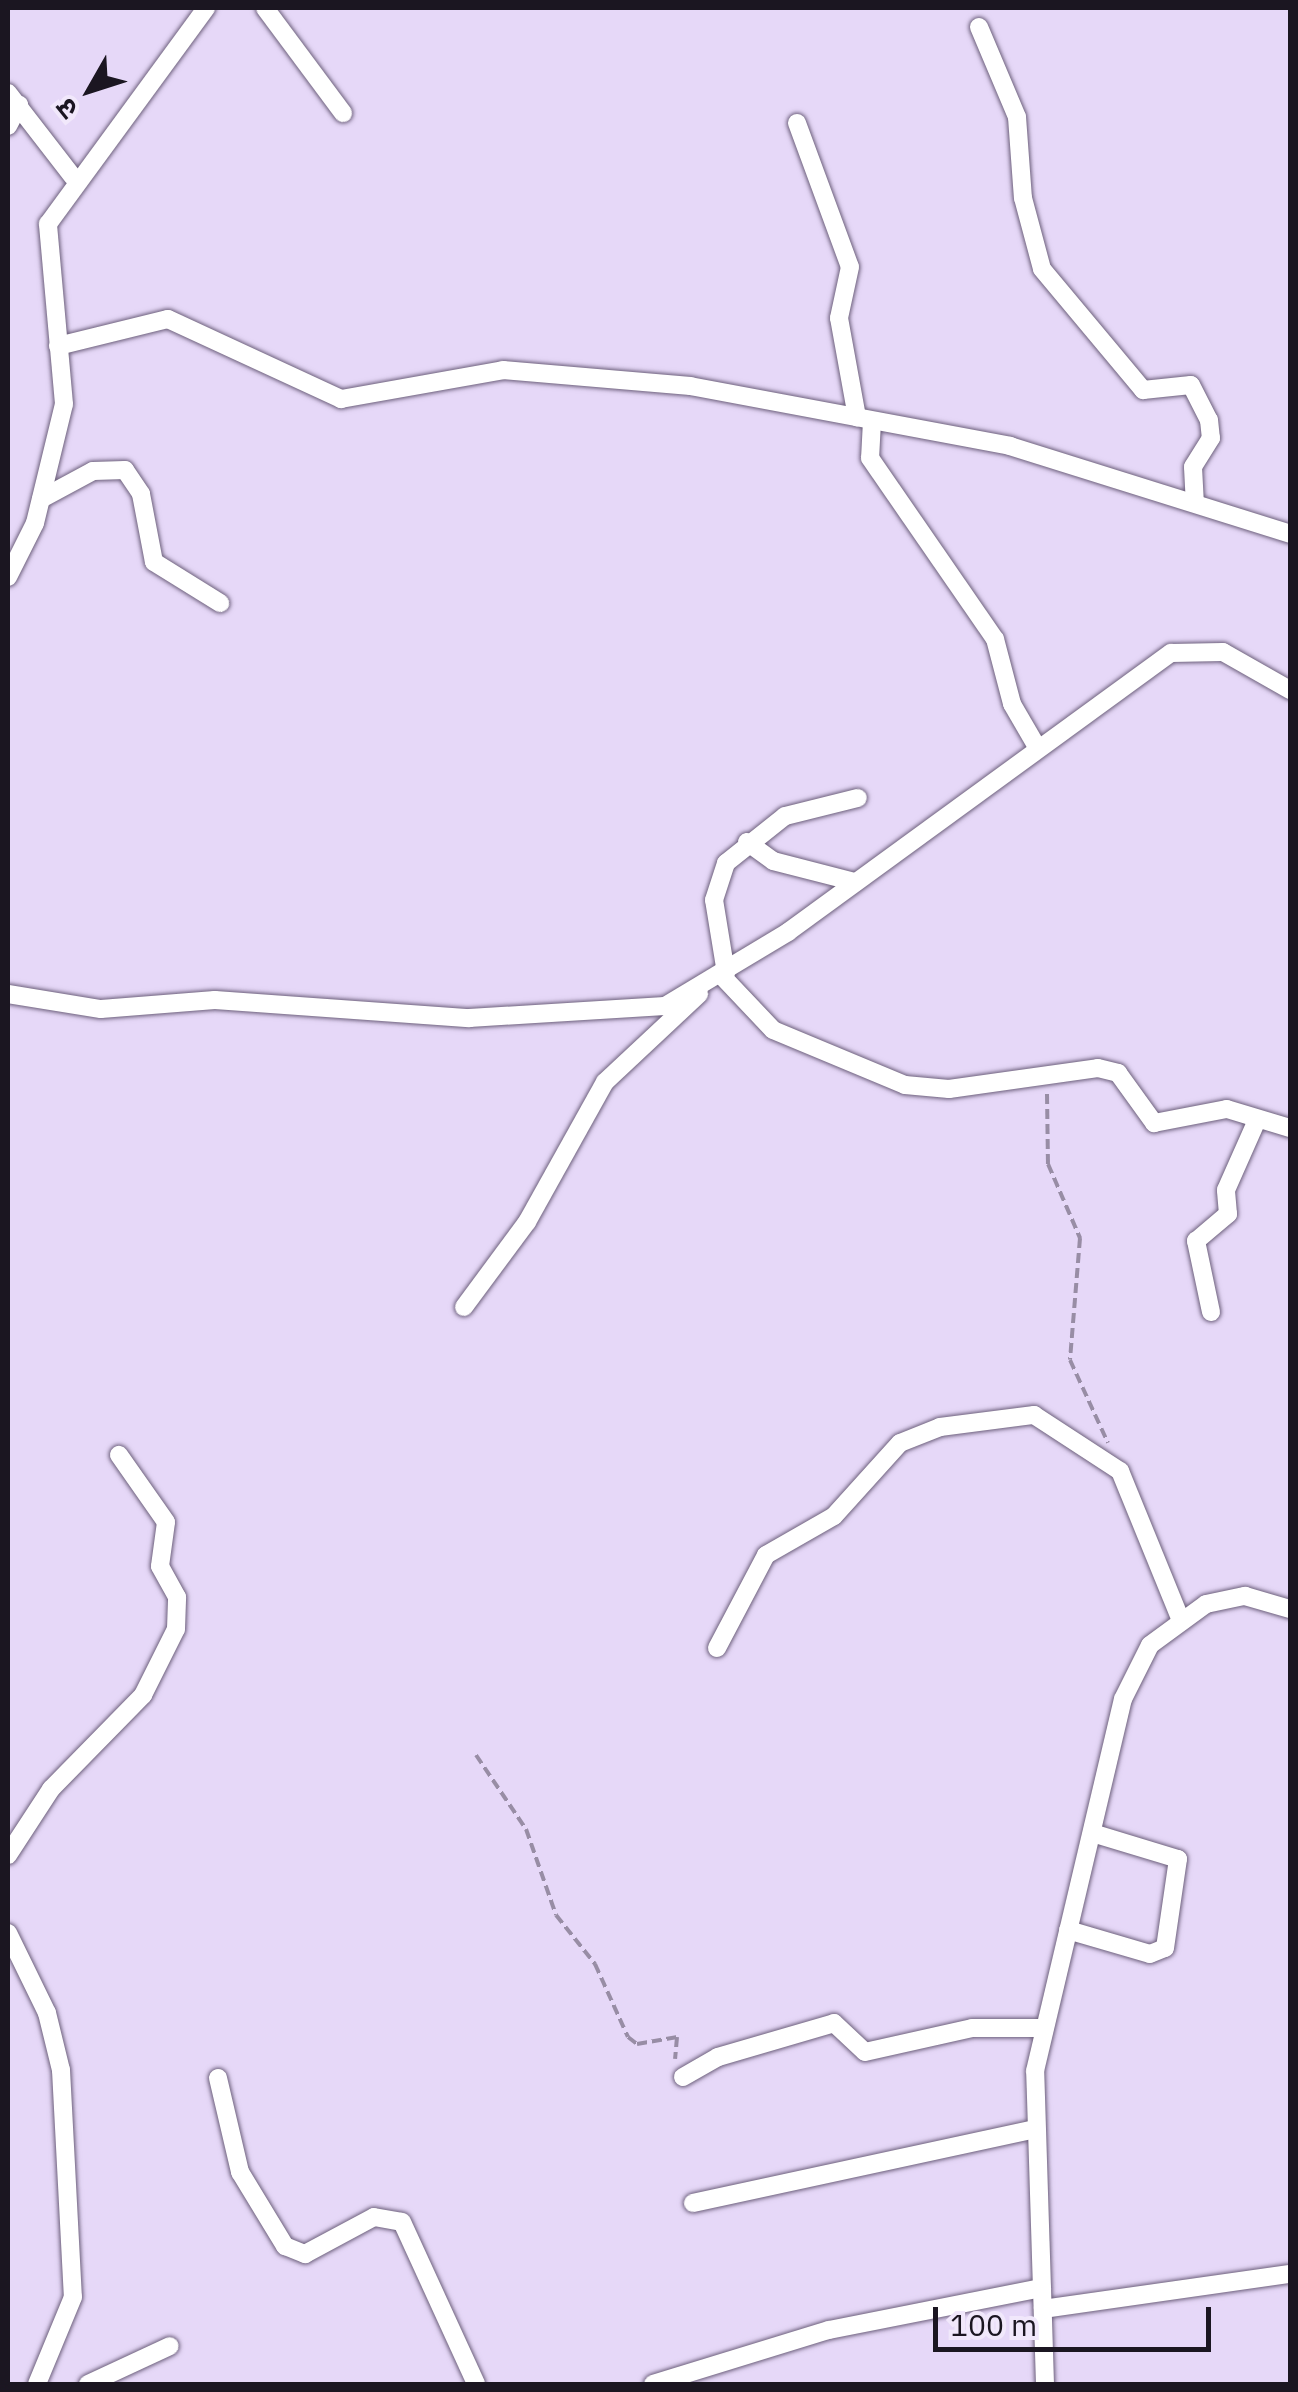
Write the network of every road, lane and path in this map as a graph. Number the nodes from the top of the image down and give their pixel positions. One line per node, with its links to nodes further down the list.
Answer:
1 (206, 8): 8 (street)
2 (265, 8): 5 (street)
3 (978, 27): 12 (street)
4 (13, 99): 7 (street); 8 (street)
5 (343, 113)
6 (797, 123): 10 (street)
7 (8, 126)
8 (73, 177): 9 (street)
9 (58, 346): 10 (street); 11 (street)
10 (865, 419): 12 (street); 17 (street)
11 (41, 499): 14 (street); 15 (street)
12 (1195, 501): 13 (street)
13 (1290, 534)
14 (8, 577)
15 (220, 603)
16 (1290, 690): 17 (street)
17 (1037, 748): 20 (street)
18 (858, 798): 19 (street)
19 (748, 842): 20 (street); 21 (street)
20 (855, 882): 21 (street)
21 (718, 978): 22 (street); 23 (street); 26 (street)
22 (8, 994)
23 (1047, 1075): 24 (street); 29 (path)
24 (1257, 1120): 25 (street); 27 (street)
25 (1290, 1128)
26 (464, 1307)
27 (1210, 1312)
28 (120, 1455): 35 (street)
29 (1116, 1466): 31 (street); 32 (street)
30 (1290, 1609): 31 (street)
31 (1180, 1618): 34 (street)
32 (717, 1648)
33 (476, 1754): 39 (path)
34 (1092, 1833): 36 (street); 36 (street)
35 (8, 1855)
36 (1068, 1930): 38 (street)
37 (8, 1934): 47 (street)
38 (1044, 2028): 39 (street); 41 (street)
39 (683, 2077)
40 (218, 2078): 49 (street)
41 (1034, 2129): 42 (street); 44 (street)
42 (694, 2204)
43 (1290, 2274): 45 (street)
44 (1042, 2288): 45 (street); 50 (street)
45 (1043, 2309): 51 (street)
46 (170, 2346): 48 (street)
47 (37, 2384)
48 (88, 2384)
49 (476, 2384)
50 (653, 2384)
51 (1046, 2384)

